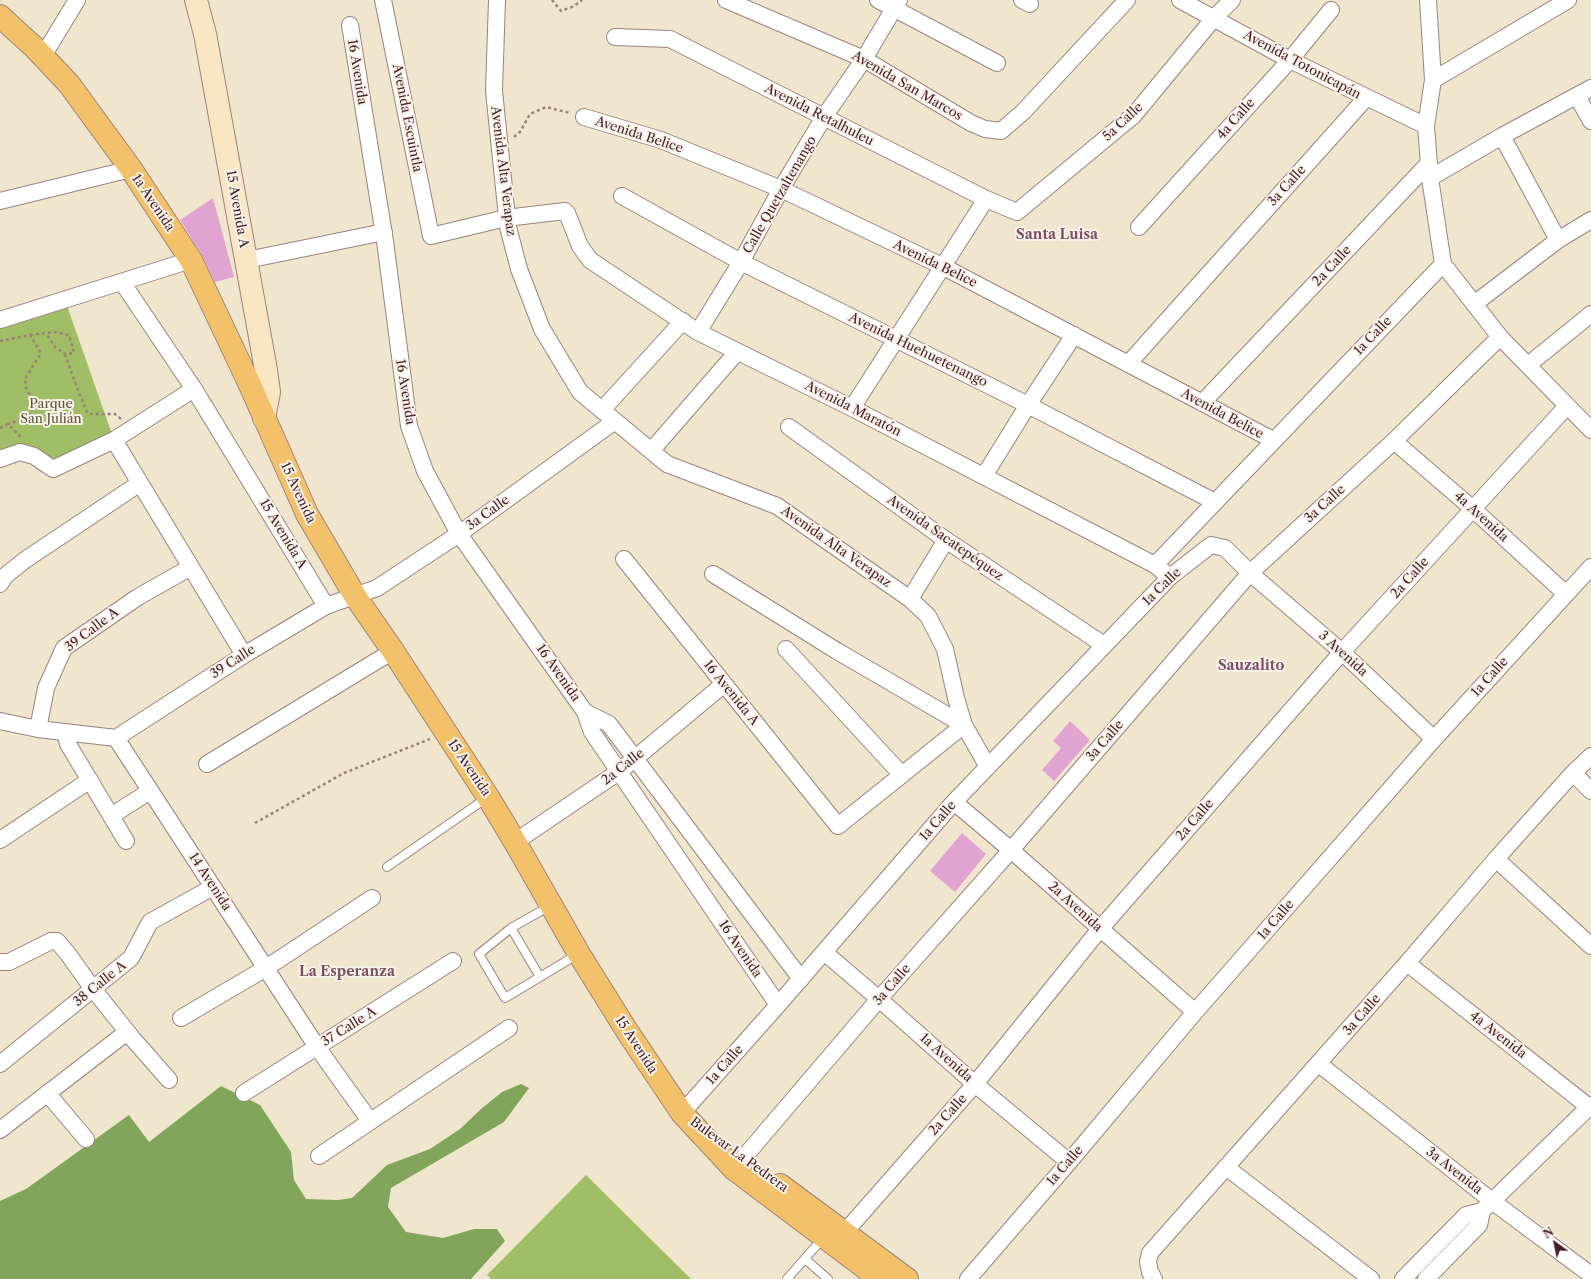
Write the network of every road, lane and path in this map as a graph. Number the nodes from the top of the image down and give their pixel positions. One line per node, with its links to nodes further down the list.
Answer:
1 (64, 0): 21 (street)
2 (77, 0): 21 (street)
3 (196, 0): 48 (street, 15 Avenida A)
4 (383, 0): 41 (street, Avenida Escuintla)
5 (497, 0): 33 (street, Avenida Alta Verapaz)
6 (552, 0): 7 (path)
7 (582, 0)
8 (726, 0): 22 (street, Avenida San Marcos)
9 (878, 0): 15 (street)
10 (1127, 0): 22 (street, Avenida San Marcos)
11 (1180, 0): 18 (street, Avenida Totonicapán)
12 (1232, 0): 18 (street, 5a Calle)
13 (1428, 0): 25 (street)
14 (1568, 0): 25 (street)
15 (897, 4): 22 (street, Calle Quetzaltenango); 24 (street)
16 (1331, 10): 23 (street, 4a Calle)
17 (0, 16): 21 (main road, 1a Avenida)
18 (1214, 18): 23 (street, Avenida Totonicapán); 40 (street, 5a Calle)
19 (350, 25): 44 (street, 16 Avenida)
20 (616, 37): 29 (street, Avenida Retalhuleu)
21 (39, 52): 34 (main road, 1a Avenida)
22 (864, 59): 29 (street, Calle Quetzaltenango)
23 (1290, 60): 27 (street, Avenida Totonicapán); 43 (street, 4a Calle)
24 (997, 63)
25 (1433, 80): 31 (street)
26 (1584, 92): 30 (street); 32 (street, 2a Calle)
27 (1366, 98): 31 (street, Avenida Totonicapán); 65 (street, 3a Calle)
28 (584, 117): 33 (path); 36 (street, Avenida Belice)
29 (824, 117): 36 (street, Calle Quetzaltenango); 38 (street, Avenida Retalhuleu)
30 (1591, 121)
31 (1426, 126): 35 (street)
32 (1502, 136): 35 (street, 2a Calle); 45 (street)
33 (499, 141): 41 (street, Avenida Alta Verapaz)
34 (130, 168): 39 (street); 46 (main road, 1a Avenida)
35 (1430, 171): 49 (street); 68 (street, 2a Calle)
36 (781, 189): 47 (street, Calle Quetzaltenango); 50 (street, Avenida Belice)
37 (622, 196): 47 (street, Avenida Huehuetenango)
38 (986, 199): 40 (street, Avenida Retalhuleu); 50 (street)
39 (0, 201)
40 (1017, 212)
41 (506, 218): 55 (street, Avenida Maratón); 72 (street, Avenida Alta Verapaz)
42 (1591, 220): 45 (street)
43 (1139, 227)
44 (385, 237): 48 (street); 90 (street, 16 Avenida)
45 (1558, 240): 52 (street)
46 (191, 260): 51 (street); 73 (main road, 1a Avenida)
47 (741, 262): 56 (street, Calle Quetzaltenango); 61 (street, Avenida Huehuetenango)
48 (248, 264): 73 (street, 15 Avenida A)
49 (1443, 264): 52 (street); 82 (street, 1a Calle)
50 (942, 266): 59 (street, Avenida Belice); 61 (street)
51 (122, 282): 54 (street); 67 (street, 15 Avenida A)
52 (1474, 304): 60 (street)
53 (1590, 316): 66 (street)
54 (0, 320)
55 (683, 321): 56 (street, Avenida Maratón); 72 (street)
56 (698, 332): 63 (street, Avenida Maratón)
57 (46, 333): 58 (path); 64 (path); 64 (path)
58 (30, 335): 62 (path); 75 (path)
59 (1074, 335): 65 (street, Avenida Belice); 69 (street)
60 (1500, 336): 66 (street); 83 (street, 3a Calle)
61 (895, 339): 69 (street, Avenida Huehuetenango); 71 (street)
62 (0, 341)
63 (737, 352): 71 (street, Avenida Maratón); 84 (street)
64 (65, 354): 78 (path)
65 (1128, 364): 68 (street, Avenida Belice)
66 (1528, 365): 70 (street)
67 (194, 389): 78 (street); 104 (street, 15 Avenida A)
68 (1202, 403): 82 (street, Avenida Belice)
69 (1028, 405): 86 (street); 88 (street, Avenida Huehuetenango)
70 (1567, 406): 79 (street); 89 (street, 2a Calle)
71 (852, 408): 86 (street, Avenida Maratón)
72 (602, 410): 74 (street, Avenida Alta Verapaz)
73 (264, 418): 102 (main road, 15 Avenida)
74 (615, 421): 84 (street, Avenida Alta Verapaz); 90 (street, 3a Calle)
75 (8, 424): 77 (path); 80 (path)
76 (789, 427): 91 (street, Avenida Sacatepéquez)
77 (0, 428)
78 (132, 429): 81 (street)
79 (1591, 430)
80 (27, 439)
81 (114, 440): 85 (street); 87 (street)
82 (1273, 440): 88 (street, 1a Calle)
83 (1394, 441): 89 (street, 4a Avenida); 97 (street, 3a Calle)
84 (651, 451): 103 (street, Avenida Alta Verapaz)
85 (0, 459)
86 (984, 476): 94 (street, Avenida Maratón)
87 (140, 483): 95 (street); 100 (street)
88 (1215, 502): 94 (street, 1a Calle)
89 (1473, 508): 101 (street, 4a Avenida); 108 (street, 2a Calle)
90 (459, 534): 102 (street, 3a Calle); 111 (street, 16 Avenida)
91 (946, 540): 103 (street); 105 (street, Avenida Sacatepéquez)
92 (1211, 545): 97 (street, 3 Avenida); 99 (street, 1a Calle)
93 (624, 559): 110 (street, 16 Avenida A)
94 (1155, 564): 99 (street, Avenida Maratón)
95 (191, 567): 109 (street); 114 (street, 39 Calle A)
96 (1591, 567): 101 (street, 1a Calle)
97 (1250, 573): 108 (street, 3 Avenida); 136 (street, 3a Calle)
98 (713, 574): 113 (street)
99 (1170, 577): 105 (street, 1a Calle)
100 (0, 584)
101 (1566, 594): 118 (street, 1a Calle)
102 (355, 596): 104 (street, 39 Calle); 107 (main road, 15 Avenida)
103 (910, 599): 113 (street, Avenida Alta Verapaz)
104 (326, 606): 109 (street, 39 Calle)
105 (1104, 644): 122 (street, 1a Calle)
106 (786, 649): 125 (street)
107 (393, 651): 116 (main road, 15 Avenida); 121 (street)
108 (1342, 652): 118 (street, 3 Avenida); 143 (street, 2a Calle)
109 (244, 655): 117 (street, 39 Calle)
110 (724, 684): 120 (street, 2a Calle); 125 (street, 16 Avenida A)
111 (585, 712): 120 (street, 16 Avenida); 123 (street, 16 Avenida)
112 (0, 721): 114 (street)
113 (964, 725): 122 (street, Avenida Alta Verapaz); 125 (street)
114 (38, 729): 115 (street)
115 (65, 732): 117 (street); 126 (street)
116 (445, 733): 129 (main road, 15 Avenida); 132 (path)
117 (116, 738): 127 (street, 14 Avenida)
118 (1434, 738): 156 (street, 1a Calle)
119 (1591, 756): 124 (street, 3a Calle)
120 (635, 758): 123 (street, 2a Calle); 152 (street, 16 Avenida)
121 (207, 764)
122 (988, 767): 130 (street, 1a Calle)
123 (620, 771): 135 (street, 2a Calle); 155 (street, 16 Avenida)
124 (1573, 773): 128 (street); 137 (street, 3a Calle)
125 (902, 774)
126 (90, 780): 131 (street); 133 (street)
127 (150, 791): 131 (street); 139 (street, 14 Avenida)
128 (1591, 792)
129 (488, 797): 135 (main road, 15 Avenida); 138 (lane)
130 (954, 802): 136 (street, 2a Avenida); 145 (street, 1a Calle)
131 (111, 816): 134 (street)
132 (255, 823)
133 (0, 840)
134 (126, 841)
135 (515, 842): 141 (main road, 15 Avenida)
136 (1011, 850): 143 (street, 2a Avenida); 154 (street, 3a Calle)
137 (1496, 859): 144 (street); 149 (street, 3a Calle)
138 (387, 867)
139 (213, 887): 150 (street, 14 Avenida); 153 (street, 38 Calle A)
140 (372, 898): 150 (street)
141 (551, 905): 142 (lane); 146 (main road, 15 Avenida)
142 (511, 928): 151 (lane); 151 (lane)
143 (1100, 929): 156 (street, 2a Avenida); 164 (street, 2a Calle)
144 (1591, 946)
145 (824, 952): 152 (street, 1a Calle); 154 (street, 1a Avenida)
146 (579, 954): 151 (lane); 168 (main road, 15 Avenida)
147 (453, 961): 160 (street, 37 Calle A)
148 (0, 962): 153 (street)
149 (1407, 963): 162 (street, 3a Calle); 167 (street, 4a Avenida)
150 (266, 968): 157 (street); 160 (street, 14 Avenida)
151 (540, 976)
152 (801, 979): 155 (street, 1a Calle)
153 (93, 989): 159 (street); 161 (street, 38 Calle A)
154 (879, 999): 164 (street, 1a Avenida); 174 (street, 3a Calle)
155 (778, 1005): 168 (street, 1a Calle)
156 (1195, 1012): 173 (street, 1a Calle)
157 (181, 1018)
158 (509, 1028): 169 (street)
159 (127, 1032): 163 (street); 166 (street)
160 (317, 1047): 165 (street, 37 Calle A); 169 (street, 14 Avenida)
161 (0, 1064)
162 (1319, 1064): 175 (street, 3a Calle); 176 (street, 3a Avenida)
163 (169, 1080)
164 (975, 1084): 173 (street, 1a Avenida); 177 (street, 2a Calle)
165 (244, 1092)
166 (47, 1093): 170 (street); 171 (street)
167 (1590, 1106): 176 (street)
168 (682, 1113): 174 (main road, Bulevar La Pedrera)
169 (370, 1121): 172 (street)
170 (0, 1130)
171 (86, 1139)
172 (318, 1156)
173 (1069, 1162): 184 (street, 1a Calle)
174 (739, 1164): 177 (main road, Bulevar La Pedrera)
175 (1226, 1167): 185 (street, 3a Calle); 186 (street)
176 (1487, 1206): 179 (street, 3a Avenida); 187 (street); 188 (street)
177 (834, 1238): 178 (lane); 182 (main road, Bulevar La Pedrera); 183 (main road, Bulevar La Pedrera)
178 (805, 1259): 180 (lane); 181 (lane)
179 (1591, 1275)
180 (787, 1279)
181 (828, 1279)
182 (880, 1279)
183 (907, 1279)
184 (968, 1279)
185 (1154, 1279)
186 (1370, 1279)
187 (1403, 1279)
188 (1426, 1279)

